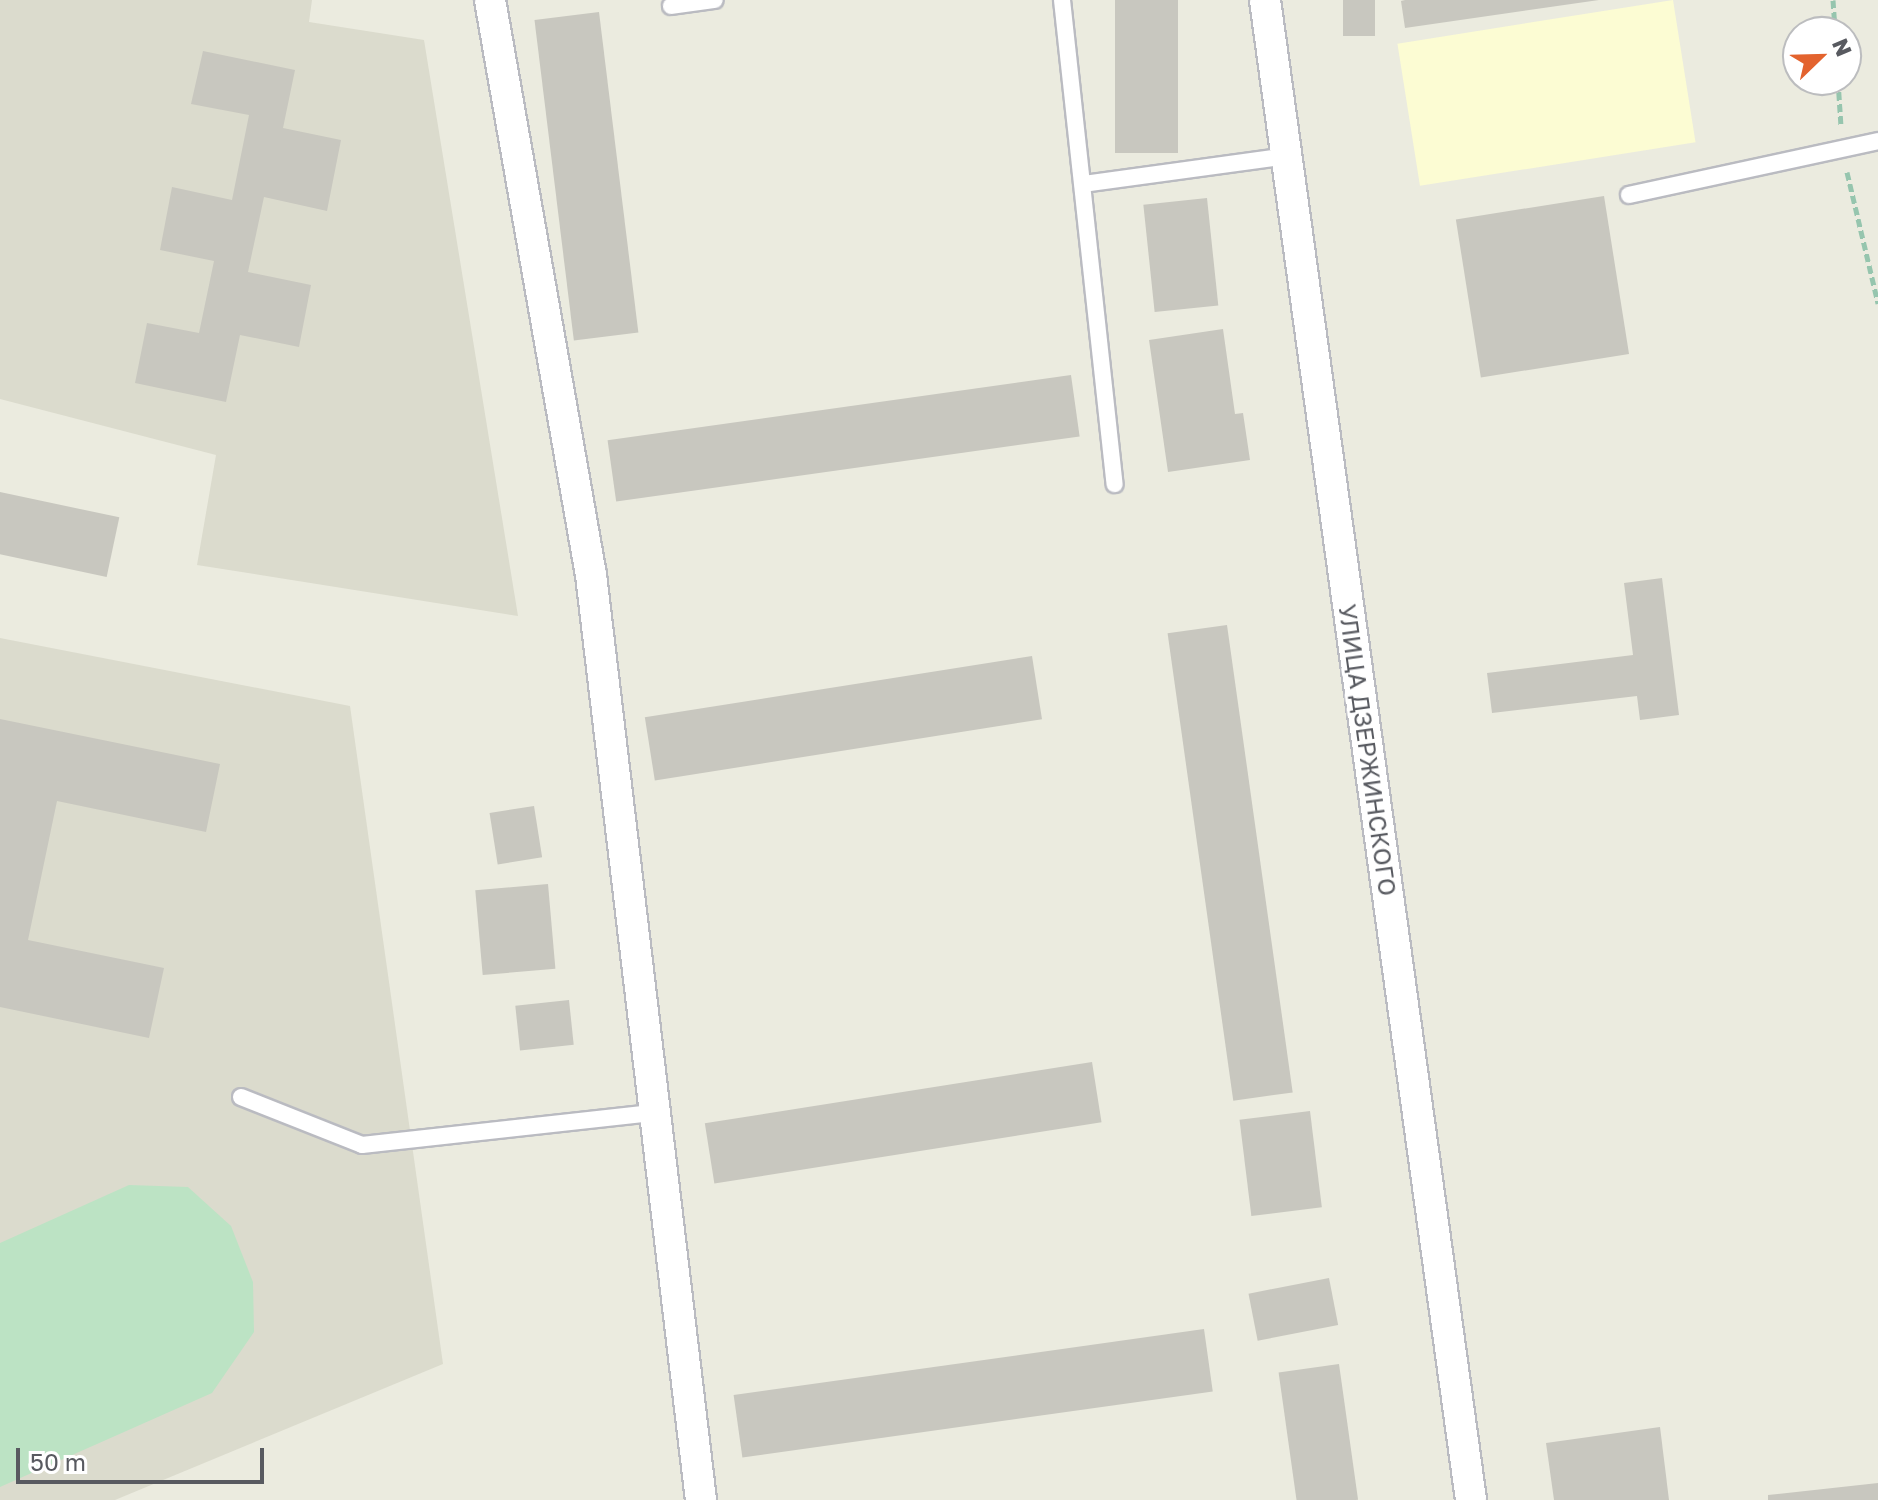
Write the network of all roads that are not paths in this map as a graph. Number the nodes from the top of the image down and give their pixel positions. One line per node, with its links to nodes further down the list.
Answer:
1 (490, 0): 12 (street)
2 (715, 0): 5 (lane)
3 (1062, 0): 8 (lane)
4 (1265, 0): 7 (street, УЛИЦА ДЗЕРЖИНСКОГО)
5 (671, 6)
6 (1878, 141): 9 (lane)
7 (1287, 156): 8 (lane); 14 (street, УЛИЦА ДЗЕРЖИНСКОГО)
8 (1083, 184): 10 (lane)
9 (1629, 195)
10 (1115, 484)
11 (241, 1097): 12 (lane)
12 (654, 1113): 13 (street)
13 (701, 1500)
14 (1471, 1500)

